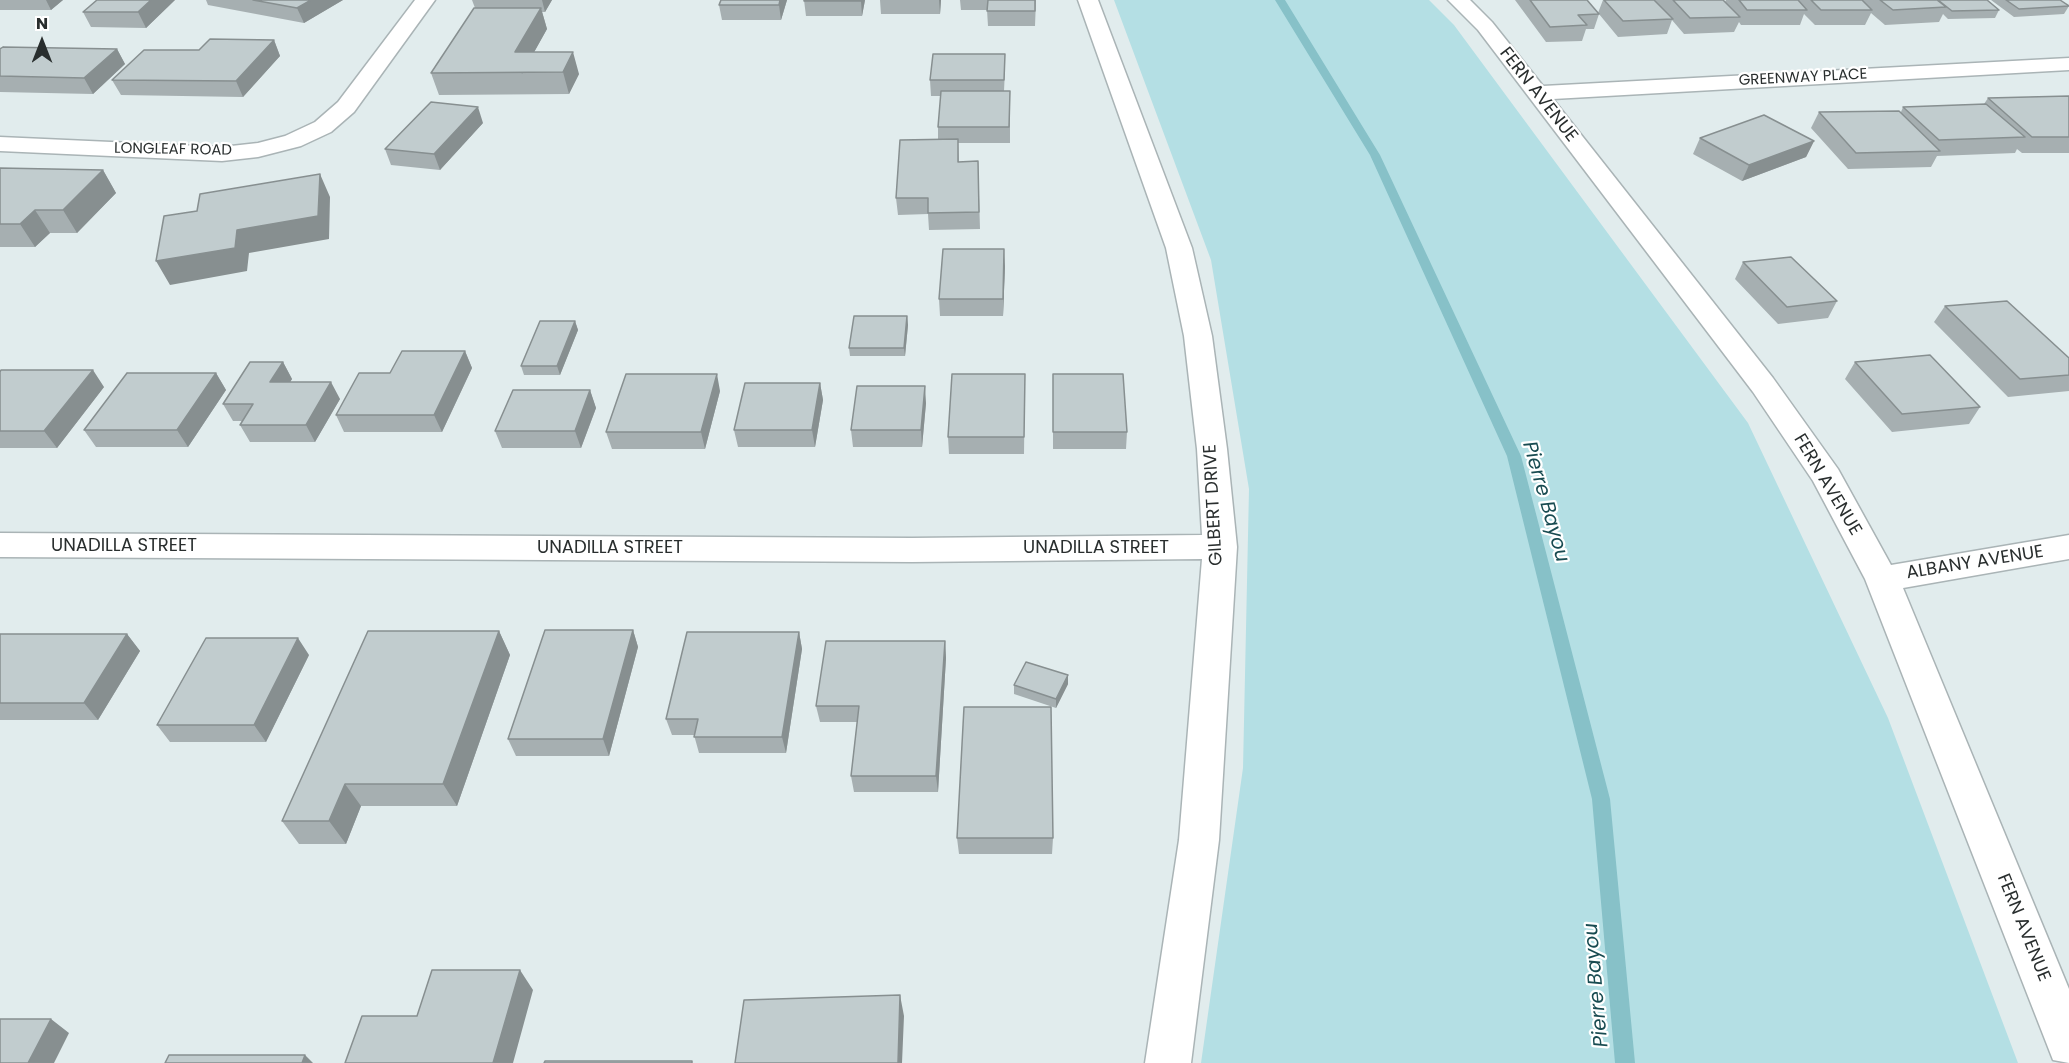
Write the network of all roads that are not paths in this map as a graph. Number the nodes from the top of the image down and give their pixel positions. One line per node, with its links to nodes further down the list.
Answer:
1 (425, 0): 6 (street, LONGLEAF ROAD)
2 (1088, 0): 9 (street, GILBERT DRIVE)
3 (1458, 0): 5 (street, FERN AVENUE)
4 (2069, 64): 5 (street, GREENWAY PLACE)
5 (1537, 93): 10 (street, FERN AVENUE)
6 (0, 144)
7 (0, 545): 9 (street, UNADILLA STREET)
8 (2069, 547): 10 (street, ALBANY AVENUE)
9 (1220, 548): 12 (street, GILBERT DRIVE)
10 (1882, 579): 11 (street, FERN AVENUE)
11 (2069, 1044)
12 (1168, 1063)

